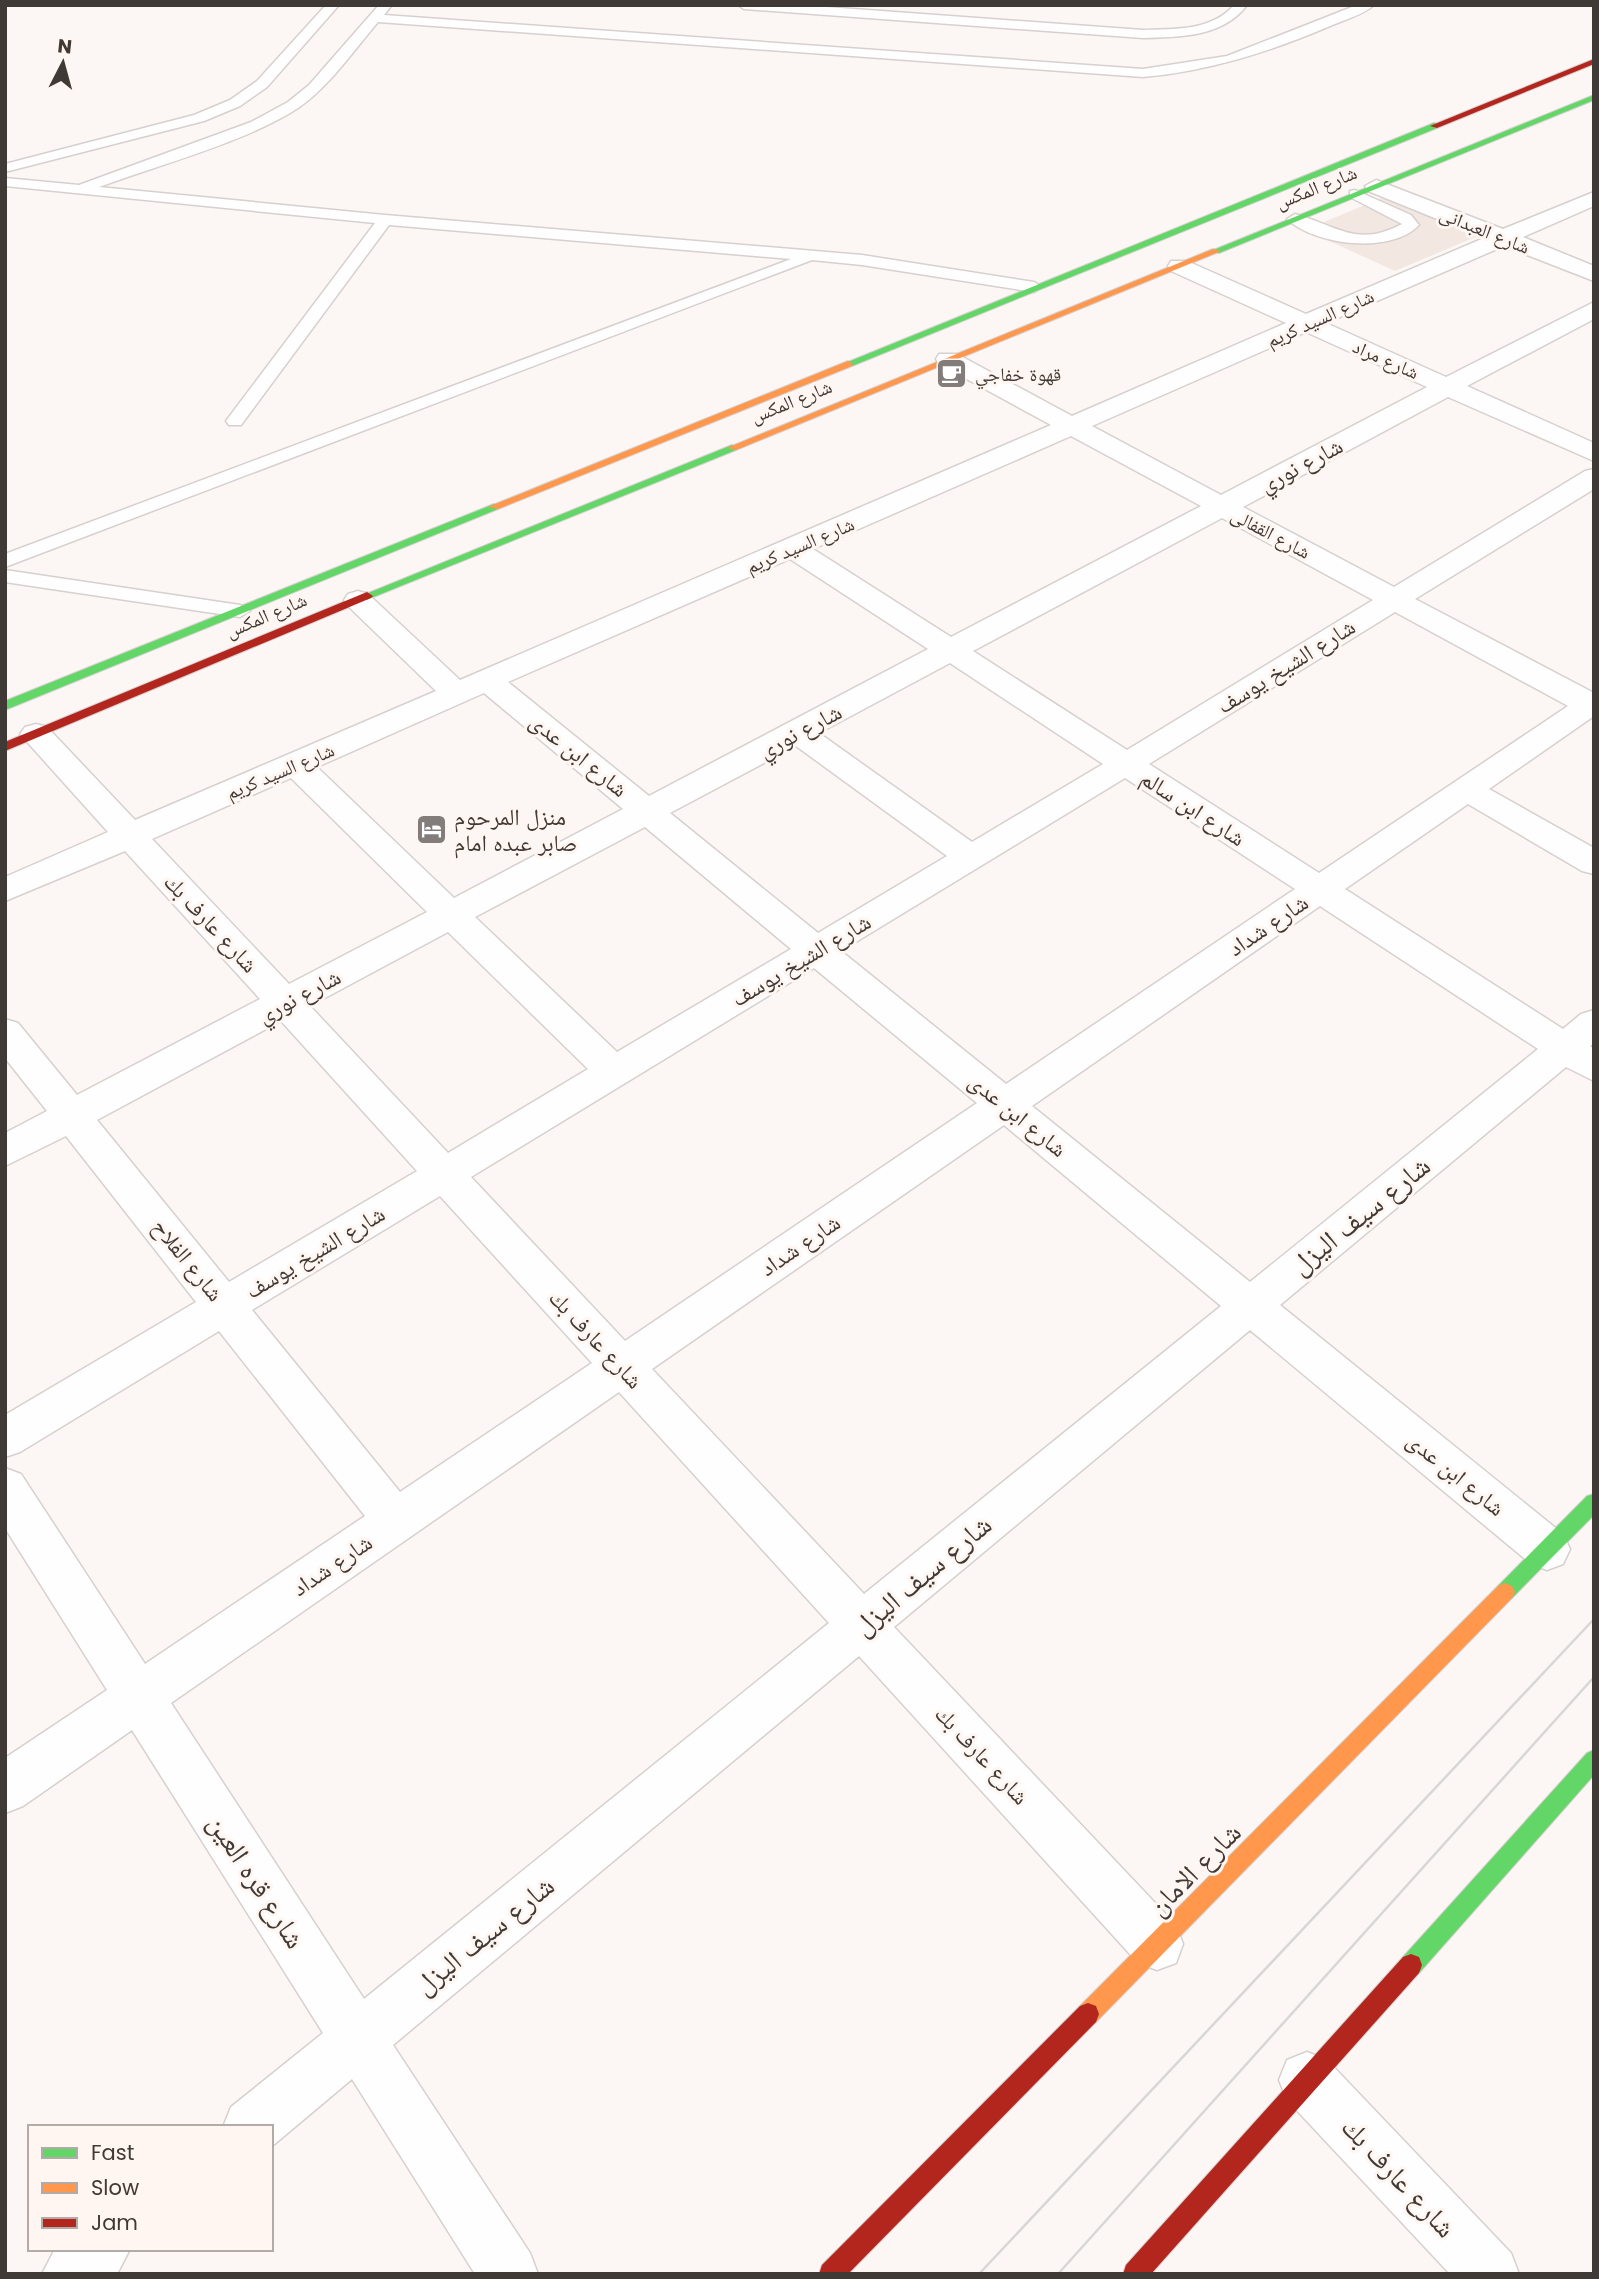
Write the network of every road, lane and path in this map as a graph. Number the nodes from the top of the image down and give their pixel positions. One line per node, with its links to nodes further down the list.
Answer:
1 (333, 5): 11 (lane)
2 (386, 5): 7 (lane)
3 (744, 5): 6 (lane)
4 (1241, 5): 6 (lane)
5 (1368, 5): 8 (lane)
6 (814, 16): 8 (lane)
7 (374, 18): 8 (lane); 12 (lane)
8 (796, 49)
9 (1594, 61): 25 (main road, شارع المكس)
10 (1594, 97): 15 (main road, شارع المكس)
11 (145, 132): 12 (lane); 13 (lane)
12 (182, 152): 16 (lane)
13 (5, 168)
14 (5, 182): 16 (lane)
15 (1376, 186): 17 (main road, شارع المكس); 21 (street, شارع العبدانى)
16 (76, 190): 20 (lane)
17 (1355, 194): 19 (main road, شارع المكس); 19 (lane)
18 (1594, 198): 21 (street, شارع السيد كريم)
19 (1295, 219): 23 (main road, شارع المكس)
20 (385, 220): 22 (lane); 30 (lane)
21 (1503, 237): 24 (street, شارع العبدانى); 27 (street, شارع السيد كريم)
22 (813, 256): 25 (lane); 36 (lane)
23 (1179, 266): 27 (street, شارع مراد); 28 (main road, شارع المكس)
24 (1594, 274)
25 (1034, 287): 40 (main road, شارع المكس)
26 (1594, 309): 29 (street, شارع نوري)
27 (1308, 324): 29 (street, شارع مراد); 31 (street, شارع السيد كريم)
28 (948, 359): 31 (street, شارع القفالى); 38 (main road, شارع المكس)
29 (1447, 387): 32 (street, شارع مراد); 34 (street, شارع نوري)
30 (235, 421)
31 (1073, 427): 34 (street, شارع القفالى); 35 (street, شارع السيد كريم)
32 (1594, 453)
33 (1594, 477): 39 (street, شارع الشيخ يوسف)
34 (1222, 507): 39 (street, شارع القفالى); 41 (street, شارع نوري)
35 (793, 548): 41 (street, شارع ابن سالم); 42 (street, شارع السيد كريم)
36 (5, 561)
37 (5, 576): 40 (lane)
38 (358, 600): 42 (street, شارع ابن عدى); 46 (main road, شارع المكس)
39 (1394, 600): 43 (street, شارع القفالى); 47 (street, شارع الشيخ يوسف)
40 (240, 611): 44 (main road, شارع المكس)
41 (951, 651): 45 (street, شارع نوري); 47 (street, شارع ابن سالم)
42 (473, 687): 48 (street, شارع السيد كريم); 50 (street, شارع ابن عدى)
43 (1592, 705): 49 (street, شارع شداد)
44 (5, 706)
45 (797, 732): 50 (street, شارع نوري); 52 (street)
46 (20, 740): 51 (street, شارع عارف بك)
47 (1126, 764): 52 (street, شارع الشيخ يوسف); 54 (street, شارع ابن سالم)
48 (296, 765): 51 (street, شارع السيد كريم); 56 (street)
49 (1466, 789): 53 (street); 54 (street, شارع شداد)
50 (648, 812): 56 (street, شارع نوري); 57 (street, شارع ابن عدى)
51 (130, 836): 55 (street, شارع السيد كريم); 58 (street, شارع عارف بك)
52 (971, 857): 57 (street, شارع الشيخ يوسف)
53 (1594, 863)
54 (1320, 889): 60 (street, شارع ابن سالم); 62 (street, شارع شداد)
55 (5, 890)
56 (452, 915): 58 (street, شارع نوري); 61 (street)
57 (817, 950): 61 (street, شارع الشيخ يوسف); 62 (street, شارع ابن عدى)
58 (285, 1003): 63 (street, شارع نوري); 65 (street, شارع عارف بك)
59 (5, 1032): 63 (street, شارع الفلاح)
60 (1584, 1046): 66 (street, شارع سيف اليزل)
61 (614, 1072): 65 (street, شارع الشيخ يوسف)
62 (1005, 1104): 66 (street, شارع ابن عدى); 68 (street, شارع شداد)
63 (73, 1115): 64 (street, شارع نوري); 67 (street, شارع الفلاح)
64 (5, 1151)
65 (444, 1175): 67 (street, شارع الشيخ يوسف); 68 (street, شارع عارف بك)
66 (1250, 1305): 73 (street, شارع ابن عدى); 74 (street, شارع سيف اليزل)
67 (225, 1306): 69 (street, شارع الشيخ يوسف); 72 (street, شارع الفلاح)
68 (622, 1366): 72 (street, شارع شداد); 74 (street, شارع عارف بك)
69 (5, 1438)
70 (5, 1488): 75 (street, شارع قره العين)
71 (1594, 1502): 73 (main road, شارع الامان)
72 (397, 1521): 75 (street, شارع شداد)
73 (1547, 1549): 78 (main road, شارع الامان)
74 (861, 1625): 78 (street, شارع عارف بك); 79 (street, شارع سيف اليزل)
75 (139, 1696): 77 (street, شارع شداد); 79 (street, شارع قره العين)
76 (1594, 1759): 80 (main road)
77 (5, 1788)
78 (1157, 1944): 85 (main road, شارع الامان)
79 (358, 2039): 81 (street, شارع سيف اليزل); 84 (street, شارع قره العين)
80 (1307, 2080): 86 (main road); 87 (street, شارع عارف بك)
81 (253, 2125)
82 (99, 2251): 83 (street)
83 (71, 2274)
84 (509, 2274)
85 (831, 2274)
86 (1135, 2274)
87 (1490, 2274)

